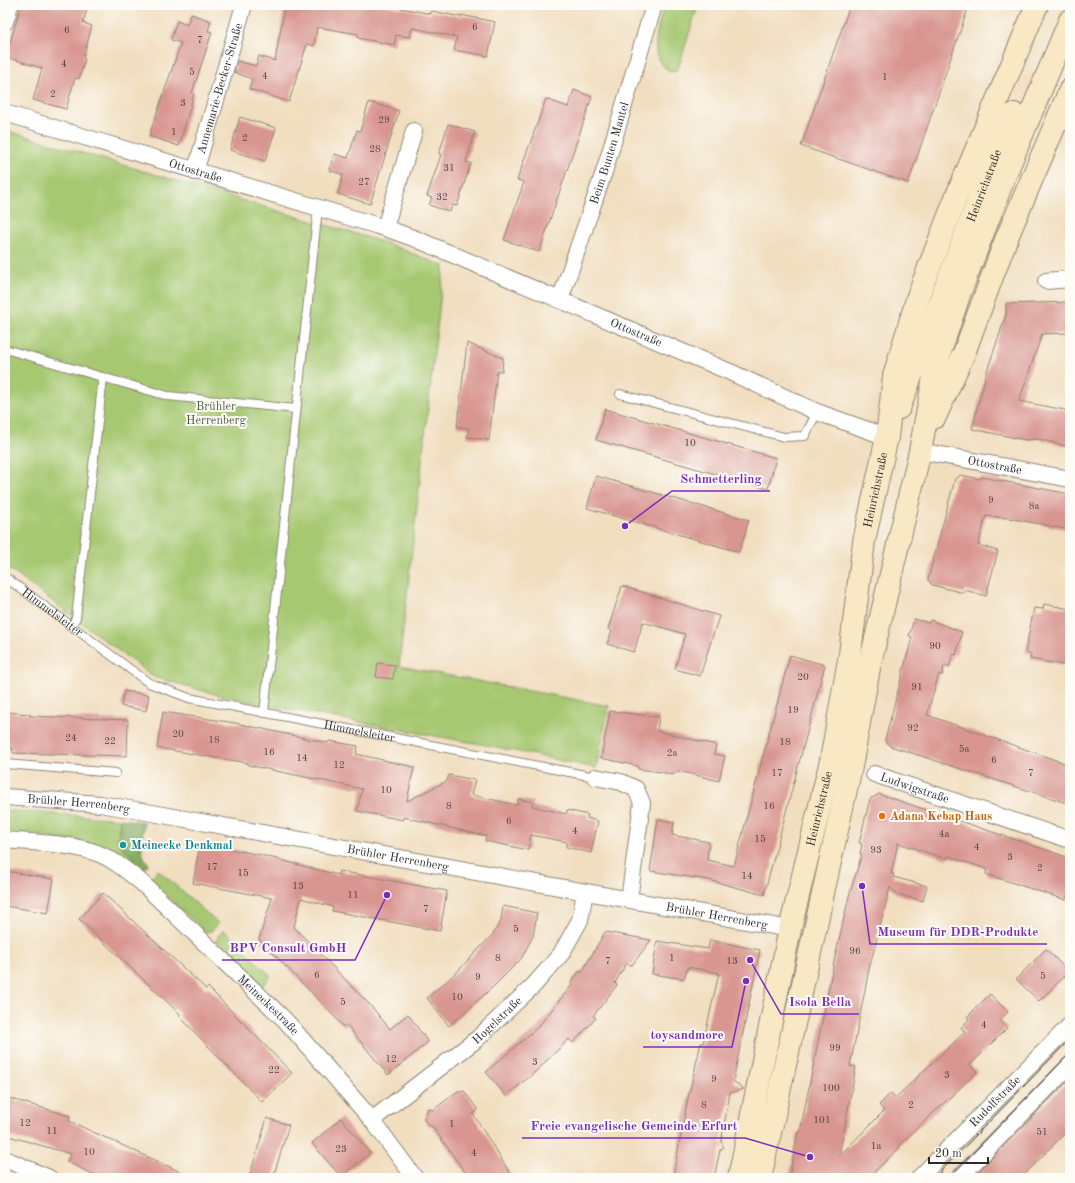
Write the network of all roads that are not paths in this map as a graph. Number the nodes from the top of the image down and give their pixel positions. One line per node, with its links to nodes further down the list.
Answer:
1 (10, 5): 7 (street)
2 (244, 5): 12 (street, Annemarie-Becker-Straße)
3 (654, 5): 17 (street, Beim Bunten Mantel)
4 (1037, 5): 23 (main road, Heinrichstraße)
5 (1063, 5): 23 (main road, Heinrichstraße)
6 (1070, 20): 24 (main road, Heinrichstraße)
7 (5, 22)
8 (1070, 90): 10 (main road)
9 (5, 113): 12 (street, Ottostraße)
10 (1063, 124): 24 (main road, Heinrichstraße)
11 (414, 131): 14 (street)
12 (195, 172): 13 (street, Ottostraße)
13 (318, 208): 14 (street, Ottostraße); 21 (lane)
14 (385, 228): 17 (street, Ottostraße)
15 (1070, 279): 16 (street)
16 (1046, 281)
17 (560, 300): 22 (street, Ottostraße)
18 (5, 349): 19 (lane)
19 (103, 377): 21 (lane); 27 (lane)
20 (620, 394): 22 (lane)
21 (296, 409): 28 (lane)
22 (817, 412): 23 (street, Ottostraße)
23 (887, 437): 38 (main road, Heinrichstraße)
24 (920, 451): 25 (street, Ottostraße); 46 (main road, Heinrichstraße)
25 (1070, 479)
26 (5, 577): 27 (lane, Himmelsleiter)
27 (71, 626): 28 (lane, Himmelsleiter)
28 (264, 713): 32 (lane, Himmelsleiter)
29 (5, 764): 30 (lane)
30 (116, 773)
31 (874, 774): 35 (street, Ludwigstraße)
32 (595, 777): 37 (street, Himmelsleiter)
33 (5, 797): 36 (street, Brühler Herrenberg)
34 (5, 840): 41 (street, Meineckestraße)
35 (1070, 840)
36 (585, 892): 37 (street, Brühler Herrenberg); 41 (street, Hogelstraße)
37 (629, 900): 38 (street, Brühler Herrenberg)
38 (790, 929): 45 (main road, Heinrichstraße)
39 (1070, 1025): 47 (street, Rudolfstraße)
40 (1070, 1065): 48 (street)
41 (372, 1120): 44 (street, Meineckestraße)
42 (5, 1159): 43 (street)
43 (49, 1178)
44 (415, 1178)
45 (739, 1178)
46 (760, 1178)
47 (919, 1178)
48 (959, 1178)

